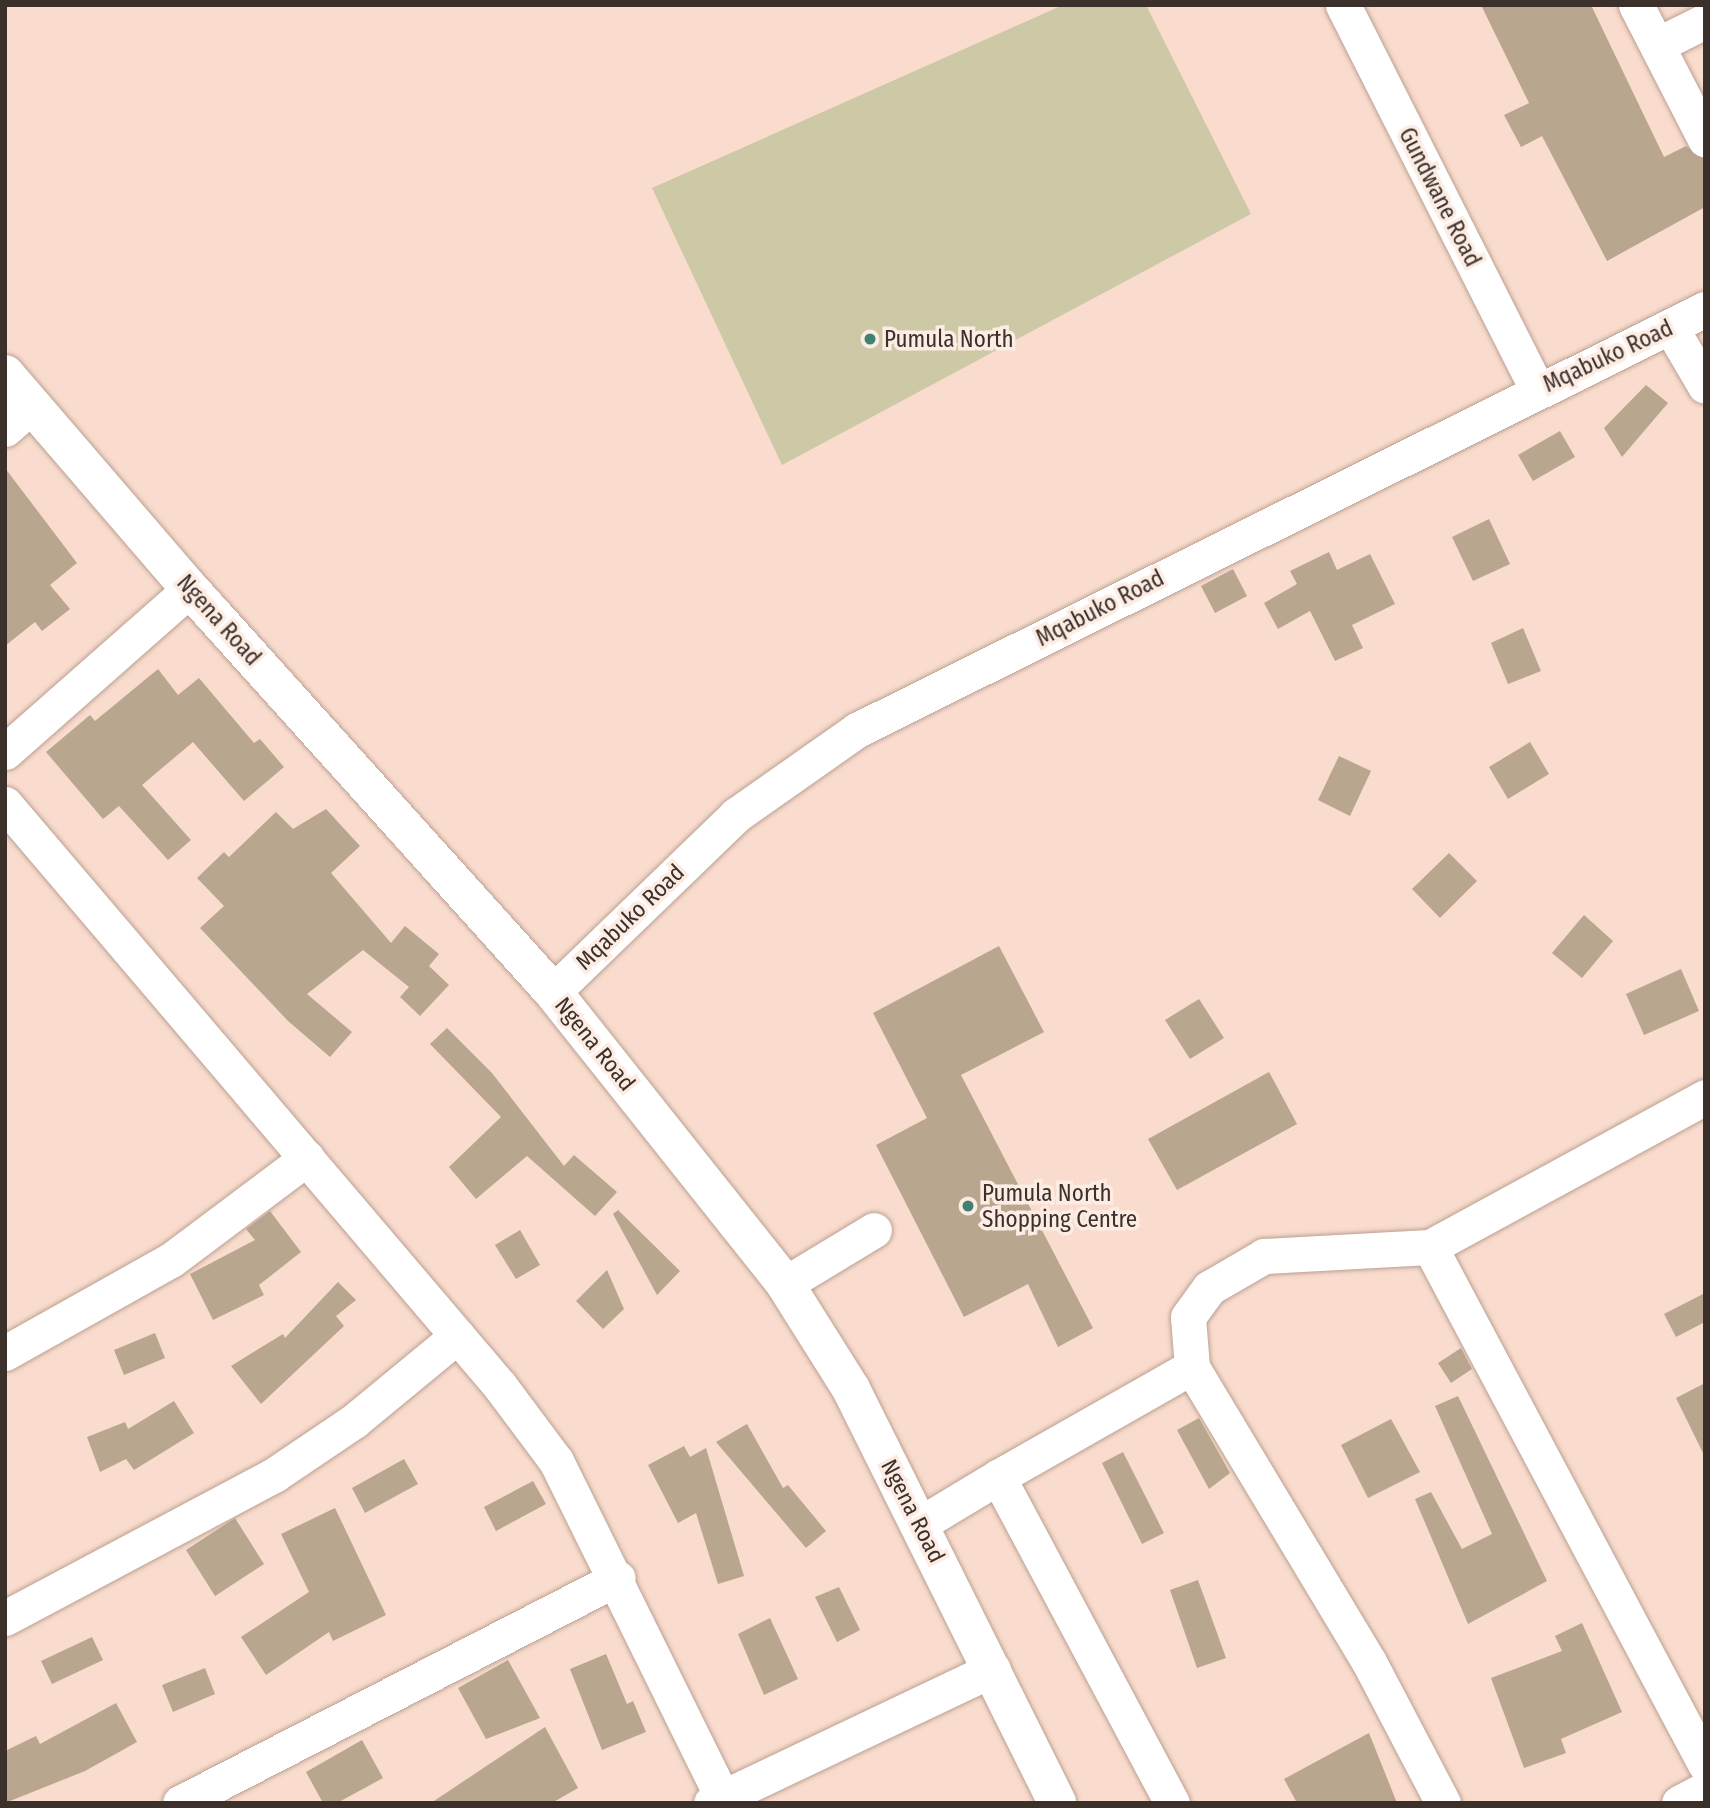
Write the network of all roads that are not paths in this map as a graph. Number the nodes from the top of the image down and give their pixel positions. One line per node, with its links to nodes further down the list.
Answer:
1 (1343, 5): 10 (street, Gundwane Road)
2 (1636, 5): 4 (street)
3 (1705, 21): 4 (street)
4 (1657, 45): 5 (street)
5 (1705, 139)
6 (1705, 309): 7 (street, Mqabuko Road)
7 (1671, 328): 9 (street); 10 (street, Mqabuko Road)
8 (5, 374): 11 (street, Ngena Road)
9 (1705, 386)
10 (1538, 389): 15 (street, Mqabuko Road)
11 (18, 417): 12 (street, Ngena Road)
12 (190, 589): 13 (street); 15 (street, Ngena Road)
13 (5, 752)
14 (5, 804): 17 (street)
15 (553, 992): 20 (street, Ngena Road)
16 (1705, 1097): 19 (street)
17 (307, 1158): 21 (street); 22 (street)
18 (874, 1230): 20 (street)
19 (1430, 1247): 23 (street); 29 (street)
20 (785, 1284): 25 (street, Ngena Road)
21 (457, 1336): 26 (street); 27 (street)
22 (5, 1353)
23 (1192, 1367): 24 (street); 35 (street)
24 (998, 1478): 25 (street); 34 (street)
25 (920, 1524): 28 (street, Ngena Road)
26 (617, 1578): 31 (street); 32 (street)
27 (5, 1618)
28 (993, 1669): 31 (street); 33 (street, Ngena Road)
29 (1705, 1764)
30 (1705, 1789): 36 (street)
31 (716, 1800)
32 (180, 1803)
33 (1057, 1803)
34 (1172, 1803)
35 (1443, 1803)
36 (1679, 1803)

